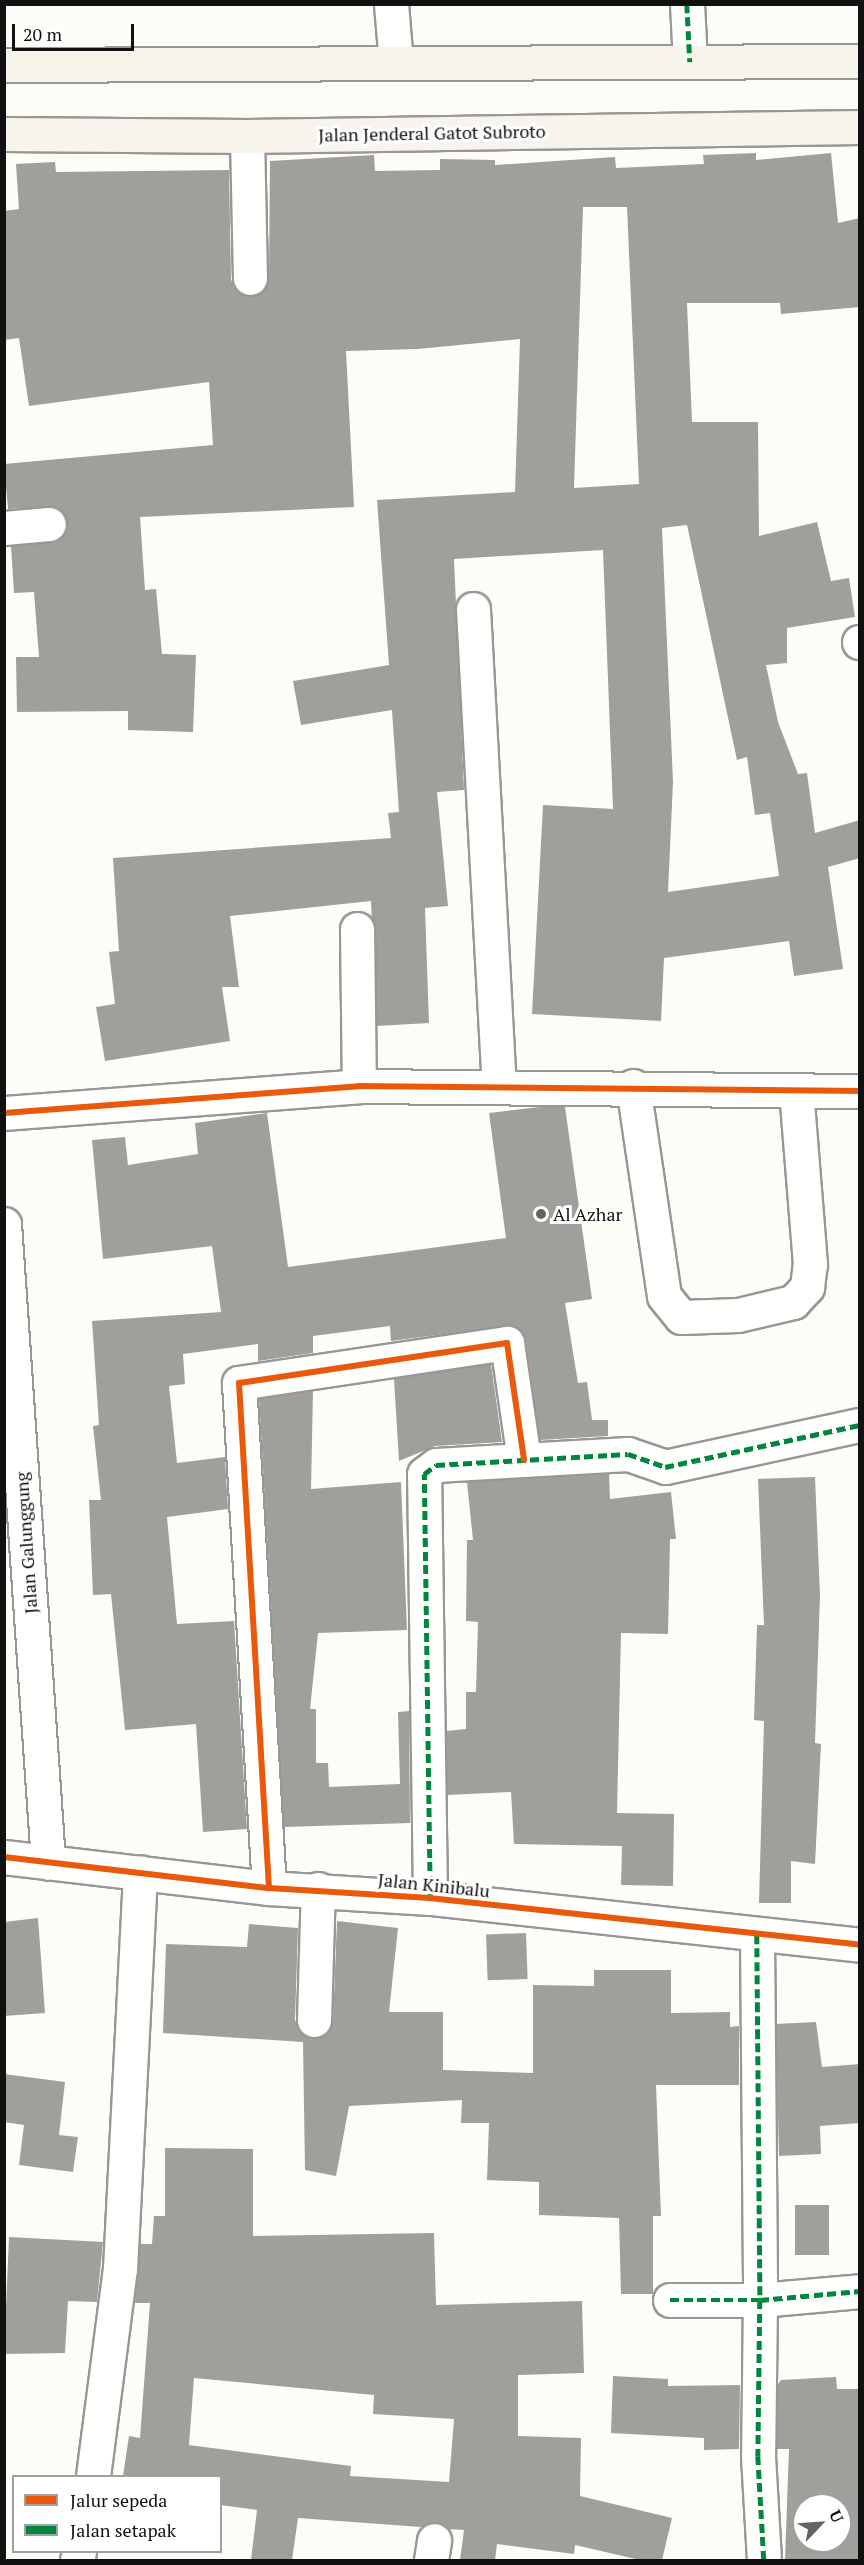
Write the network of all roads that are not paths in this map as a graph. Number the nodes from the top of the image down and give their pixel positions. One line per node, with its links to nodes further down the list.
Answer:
1 (391, 4): 5 (street)
2 (687, 4): 4 (street)
3 (860, 61): 4 (main road)
4 (690, 62): 5 (main road)
5 (396, 63): 6 (main road)
6 (4, 65)
7 (860, 126): 9 (main road, Jalan Jenderal Gatot Subroto)
8 (4, 134): 9 (main road, Jalan Jenderal Gatot Subroto)
9 (247, 136): 10 (street)
10 (250, 278)
11 (49, 524): 12 (street)
12 (4, 528)
13 (473, 609): 15 (street)
14 (357, 929): 16 (street)
15 (498, 1085): 16 (street); 17 (street)
16 (359, 1086): 20 (street)
17 (633, 1086): 18 (street); 18 (street)
18 (796, 1091): 19 (street)
19 (860, 1091)
20 (4, 1113)
21 (4, 1224): 25 (street, Jalan Galunggung)
22 (860, 1425): 23 (street)
23 (524, 1460): 27 (street); 29 (street)
24 (4, 1857): 25 (street, Jalan Kinibalu)
25 (48, 1862): 26 (street, Jalan Kinibalu)
26 (140, 1873): 27 (street, Jalan Kinibalu); 36 (street)
27 (269, 1888): 28 (street, Jalan Kinibalu)
28 (318, 1889): 29 (street, Jalan Kinibalu); 32 (street)
29 (430, 1898): 30 (street, Jalan Kinibalu)
30 (757, 1935): 31 (street, Jalan Kinibalu); 35 (street)
31 (860, 1946)
32 (314, 2020)
33 (860, 2291): 35 (street)
34 (670, 2300): 35 (street)
35 (760, 2300): 37 (street)
36 (93, 2475)
37 (764, 2560)

